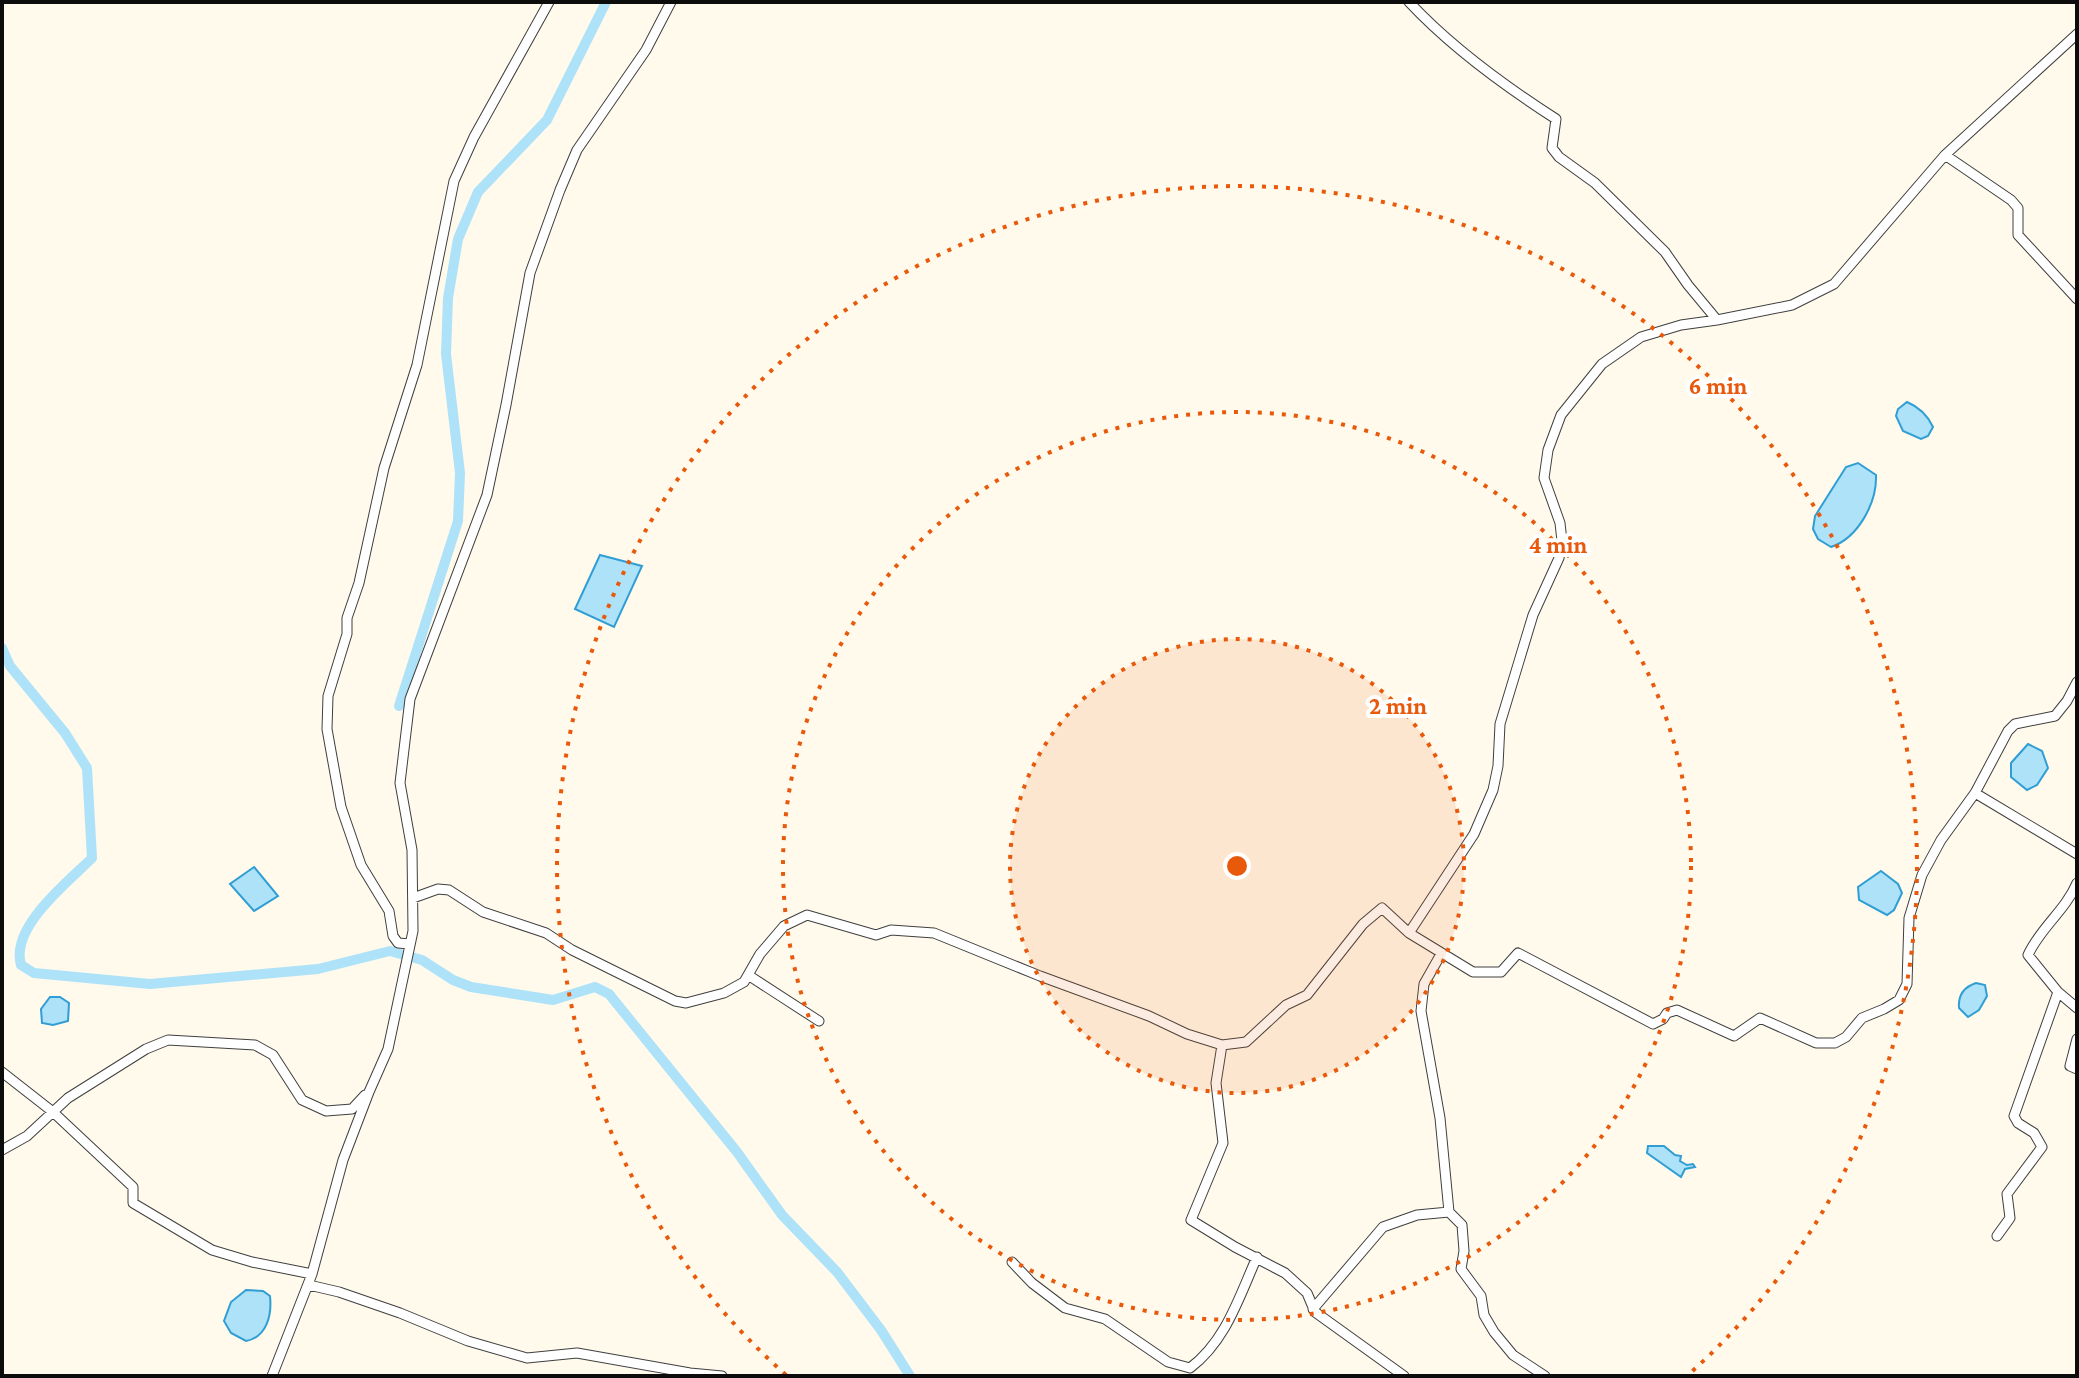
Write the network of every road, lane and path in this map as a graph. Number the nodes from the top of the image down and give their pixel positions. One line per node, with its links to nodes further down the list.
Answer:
1 (549, 2): 14 (street)
2 (671, 2): 12 (street)
3 (1409, 2): 7 (street)
4 (2077, 34): 5 (street)
5 (1945, 155): 6 (street); 7 (street)
6 (2077, 299)
7 (1717, 320): 13 (street)
8 (2077, 682): 9 (street)
9 (1975, 793): 10 (street); 15 (street)
10 (2077, 854)
11 (2077, 883): 17 (street)
12 (413, 898): 14 (street); 16 (street)
13 (1409, 933): 15 (street); 21 (street)
14 (410, 944): 24 (street)
15 (1441, 954): 27 (street)
16 (748, 975): 19 (street); 21 (street)
17 (2058, 992): 18 (street); 28 (street)
18 (2077, 1008)
19 (819, 1021)
20 (2077, 1039): 22 (street)
21 (1222, 1045): 29 (street)
22 (2077, 1069)
23 (2, 1072): 25 (street)
24 (369, 1092): 25 (street); 31 (street)
25 (53, 1112): 26 (street); 31 (street)
26 (2, 1150)
27 (1449, 1212): 33 (street); 37 (street)
28 (1997, 1236)
29 (1257, 1257): 30 (street); 33 (street)
30 (1012, 1262)
31 (312, 1274): 32 (street)
32 (309, 1285): 34 (street); 35 (street)
33 (1313, 1309): 36 (street)
34 (272, 1376)
35 (722, 1376)
36 (1404, 1376)
37 (1545, 1376)

